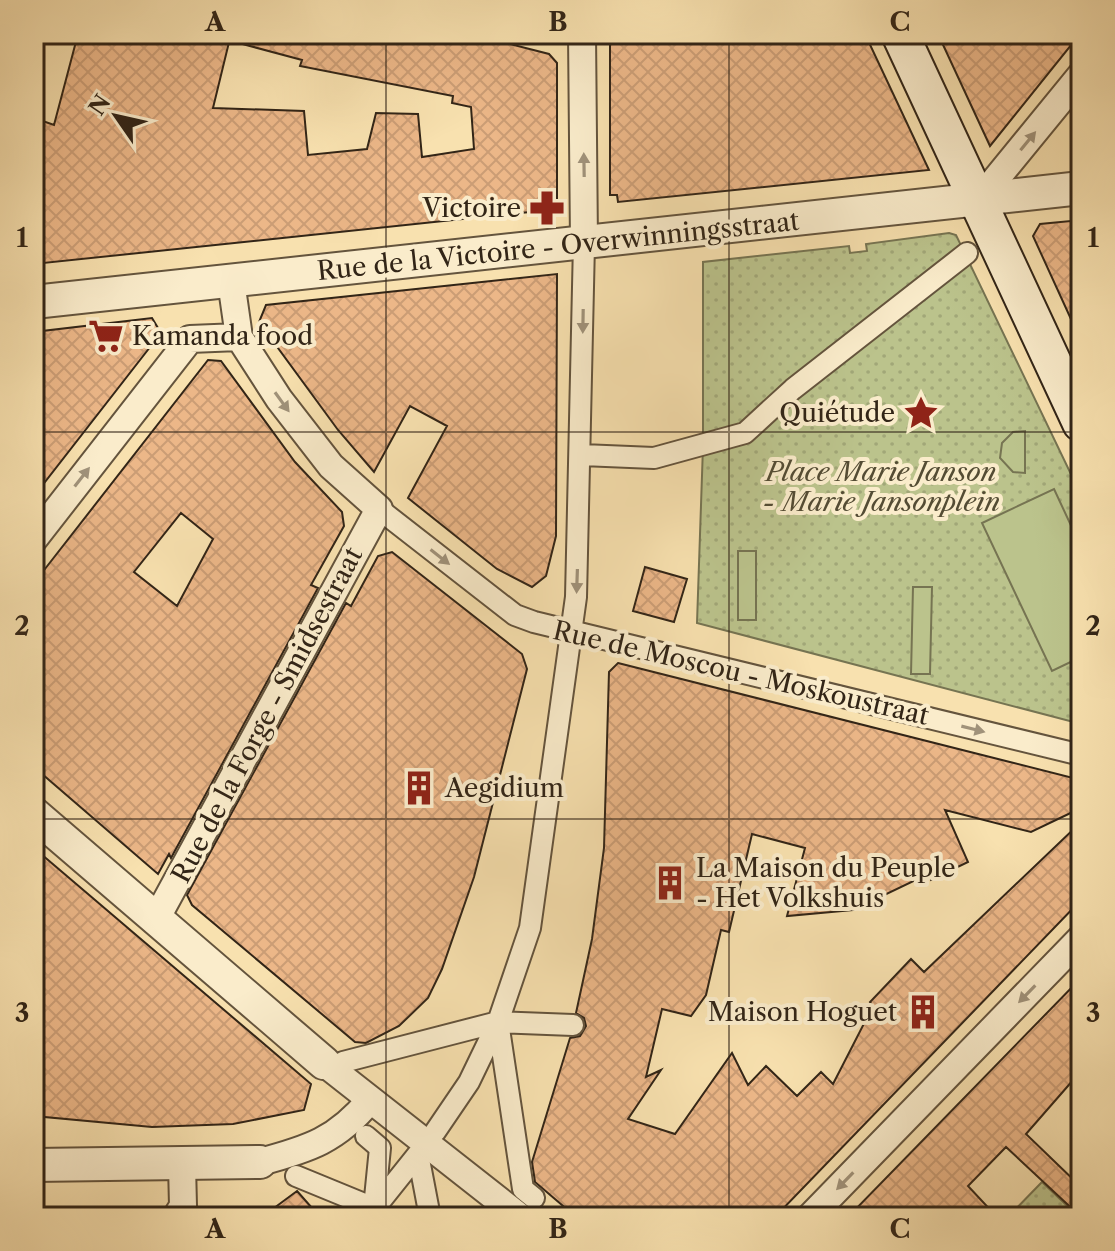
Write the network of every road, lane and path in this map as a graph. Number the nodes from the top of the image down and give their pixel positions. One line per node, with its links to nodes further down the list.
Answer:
1 (582, 34): 6 (street, one-way to 1)
2 (900, 34): 5 (main road)
3 (1081, 75): 5 (street, one-way to 3)
4 (1081, 188): 5 (street, Rue de la Victoire - Overwinningsstraat)
5 (978, 201): 6 (street, Rue de la Victoire - Overwinningsstraat); 11 (main road)
6 (584, 243): 8 (street, Rue de la Victoire - Overwinningsstraat); 12 (street, one-way to 12)
7 (967, 253): 12 (street)
8 (231, 281): 9 (street, Rue de la Victoire - Overwinningsstraat); 10 (street, Rue de Moscou - Moskoustraat)
9 (34, 302)
10 (239, 337): 13 (street, Rue de Moscou - Moskoustraat, one-way to 13); 14 (street, one-way to 10)
11 (1081, 423)
12 (582, 455): 15 (street, one-way to 15)
13 (379, 509): 15 (street, Rue de Moscou - Moskoustraat, one-way to 15); 18 (street, Rue de la Forge - Smidsestraat)
14 (34, 539)
15 (572, 629): 16 (street, Rue de Moscou - Moskoustraat, one-way to 16); 20 (street)
16 (1081, 755)
17 (34, 814): 18 (street)
18 (155, 921): 22 (street)
19 (1081, 938): 34 (street, one-way to 34)
20 (498, 1022): 21 (street); 22 (street); 24 (street); 30 (street)
21 (573, 1025)
22 (333, 1062): 23 (street)
23 (370, 1100): 26 (street); 30 (street)
24 (435, 1132)
25 (366, 1136): 31 (street)
26 (260, 1162): 28 (street)
27 (34, 1165): 28 (street)
28 (182, 1165): 32 (street)
29 (301, 1180): 31 (street)
30 (527, 1207)
31 (376, 1212): 33 (street)
32 (176, 1217)
33 (430, 1217)
34 (810, 1217)

